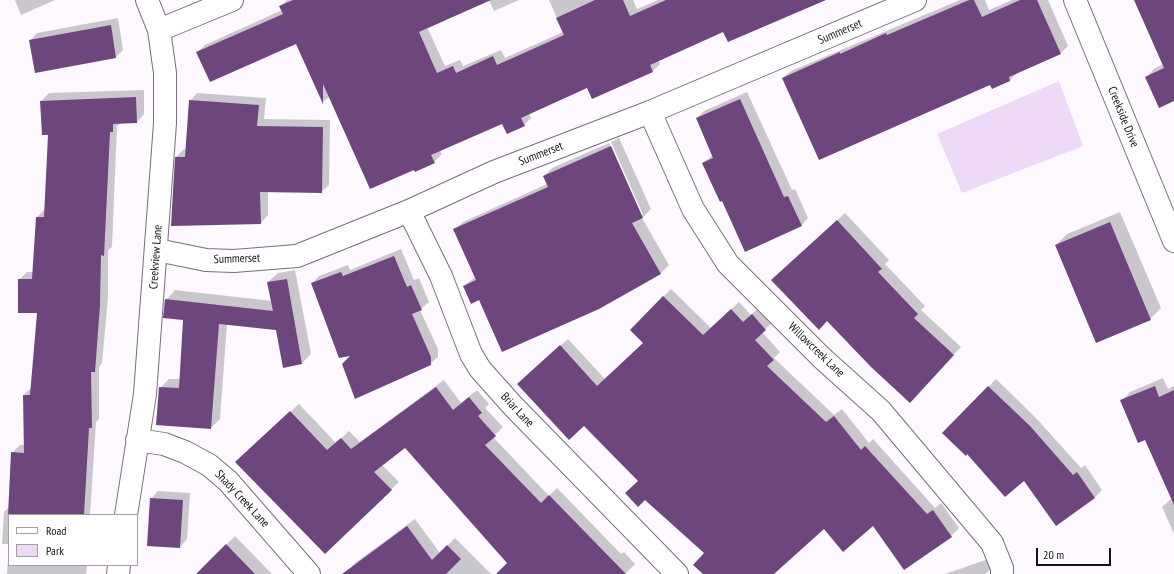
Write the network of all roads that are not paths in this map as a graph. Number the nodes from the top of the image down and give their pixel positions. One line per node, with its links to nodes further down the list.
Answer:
1 (147, 0): 5 (street, Creekview Lane)
2 (232, 0): 5 (street)
3 (916, 0): 6 (street, Summerset)
4 (1075, 0): 8 (street, Creekside Drive)
5 (159, 30): 9 (street, Creekview Lane)
6 (650, 112): 7 (street, Summerset); 14 (street, Willowcreek Lane)
7 (409, 210): 9 (street, Summerset); 13 (street, Briar Lane)
8 (1173, 235)
9 (157, 250): 10 (street, Creekview Lane)
10 (136, 440): 11 (street, Creekview Lane); 12 (street, Shady Creek Lane)
11 (126, 514)
12 (309, 574)
13 (677, 574)
14 (1002, 574)

